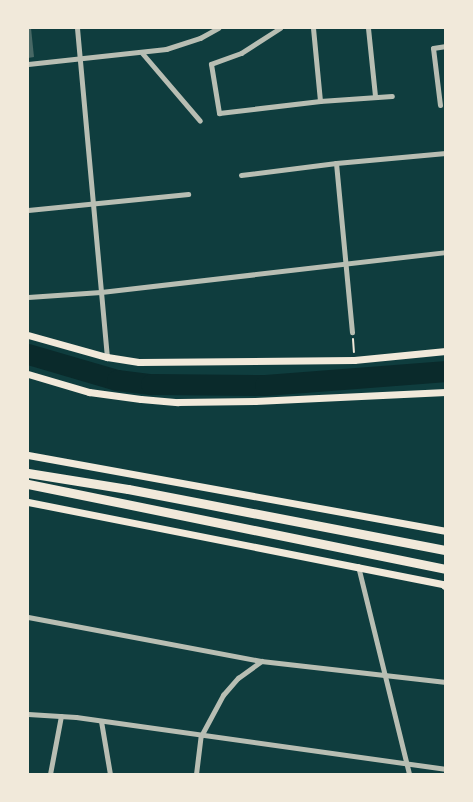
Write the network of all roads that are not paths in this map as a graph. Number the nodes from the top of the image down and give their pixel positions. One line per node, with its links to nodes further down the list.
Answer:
1 (78, 28): 8 (street)
2 (218, 28): 7 (street)
3 (280, 28): 12 (street)
4 (313, 28): 12 (street)
5 (368, 28): 10 (street)
6 (446, 46): 13 (street)
7 (142, 53): 8 (street); 14 (street)
8 (81, 56): 9 (street); 19 (street)
9 (28, 64)
10 (376, 96): 11 (street); 12 (street)
11 (392, 96)
12 (320, 101)
13 (440, 105)
14 (200, 121)
15 (446, 153): 16 (street)
16 (336, 163): 17 (street); 22 (street)
17 (241, 175)
18 (188, 194): 19 (street)
19 (92, 204): 20 (street); 23 (street)
20 (28, 210)
21 (446, 252): 22 (street)
22 (344, 262): 23 (street); 25 (street)
23 (101, 292): 24 (street); 28 (street)
24 (28, 297)
25 (352, 332)
26 (28, 335): 28 (main road)
27 (446, 351): 28 (main road)
28 (107, 356)
29 (28, 374): 30 (main road)
30 (446, 392)
31 (28, 455): 35 (main road)
32 (28, 473): 36 (highway)
33 (28, 484): 38 (highway)
34 (28, 502): 37 (main road)
35 (446, 531)
36 (446, 550)
37 (358, 566): 39 (main road); 42 (street)
38 (446, 569)
39 (446, 585)
40 (28, 617): 41 (street)
41 (261, 661): 42 (street); 47 (street)
42 (385, 674): 43 (street); 48 (street)
43 (446, 682)
44 (28, 714): 45 (street)
45 (61, 716): 46 (street); 50 (street)
46 (101, 721): 47 (street); 51 (street)
47 (201, 736): 48 (street); 52 (street)
48 (407, 763): 49 (street); 53 (street)
49 (446, 769)
50 (50, 774)
51 (110, 774)
52 (196, 774)
53 (409, 774)

